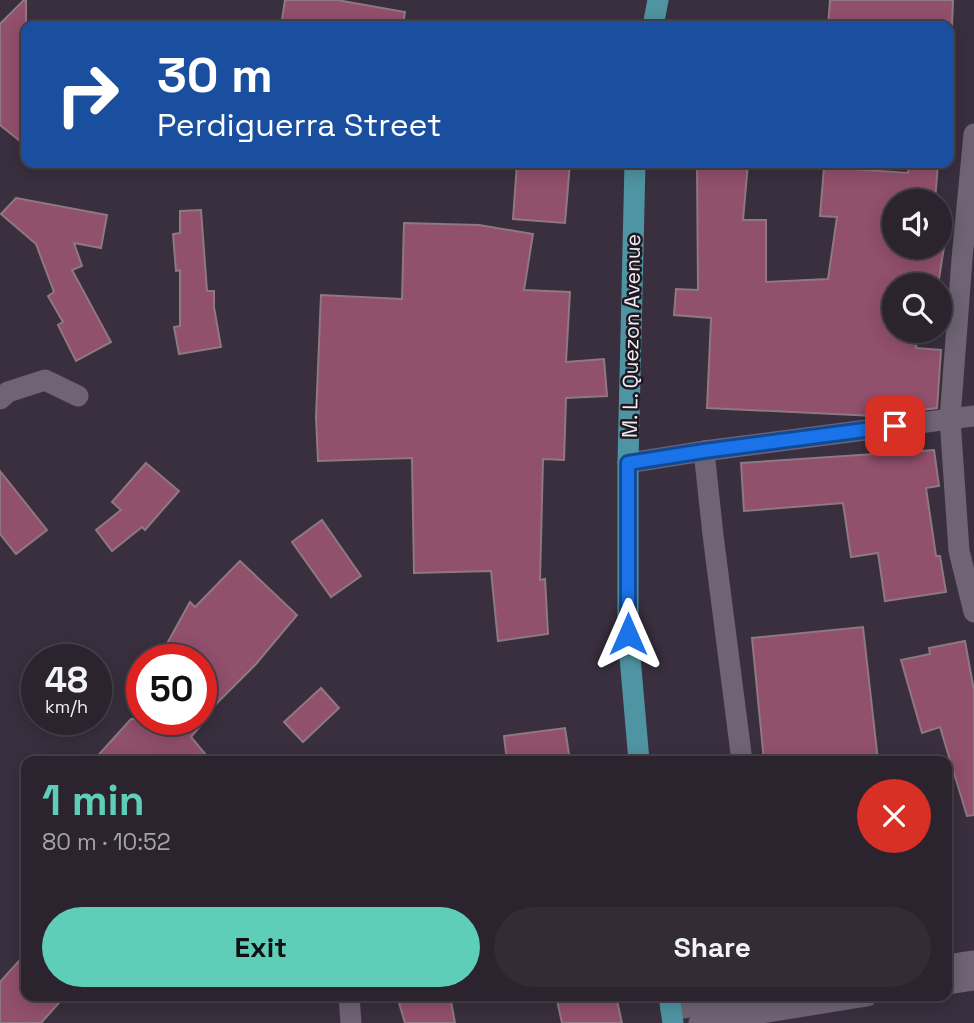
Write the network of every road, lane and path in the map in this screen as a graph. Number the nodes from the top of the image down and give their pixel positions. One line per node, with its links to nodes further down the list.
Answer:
1 (658, 0): 2 (main road)
2 (654, 21)
3 (974, 134): 8 (street)
4 (635, 168): 10 (main road, M. L. Quezon Avenue)
5 (78, 396): 6 (street)
6 (0, 399)
7 (974, 416): 8 (street)
8 (950, 419): 9 (street); 11 (street)
9 (704, 451): 10 (street); 13 (street)
10 (628, 463): 12 (main road, M. L. Quezon Avenue)
11 (974, 612)
12 (639, 756)
13 (741, 756)
14 (974, 961): 15 (street)
15 (952, 964)
16 (974, 980): 17 (street)
17 (952, 983)
18 (349, 1001): 22 (street)
19 (728, 1001): 21 (street)
20 (791, 1001): 23 (street)
21 (671, 1010)
22 (351, 1023)
23 (699, 1023)

